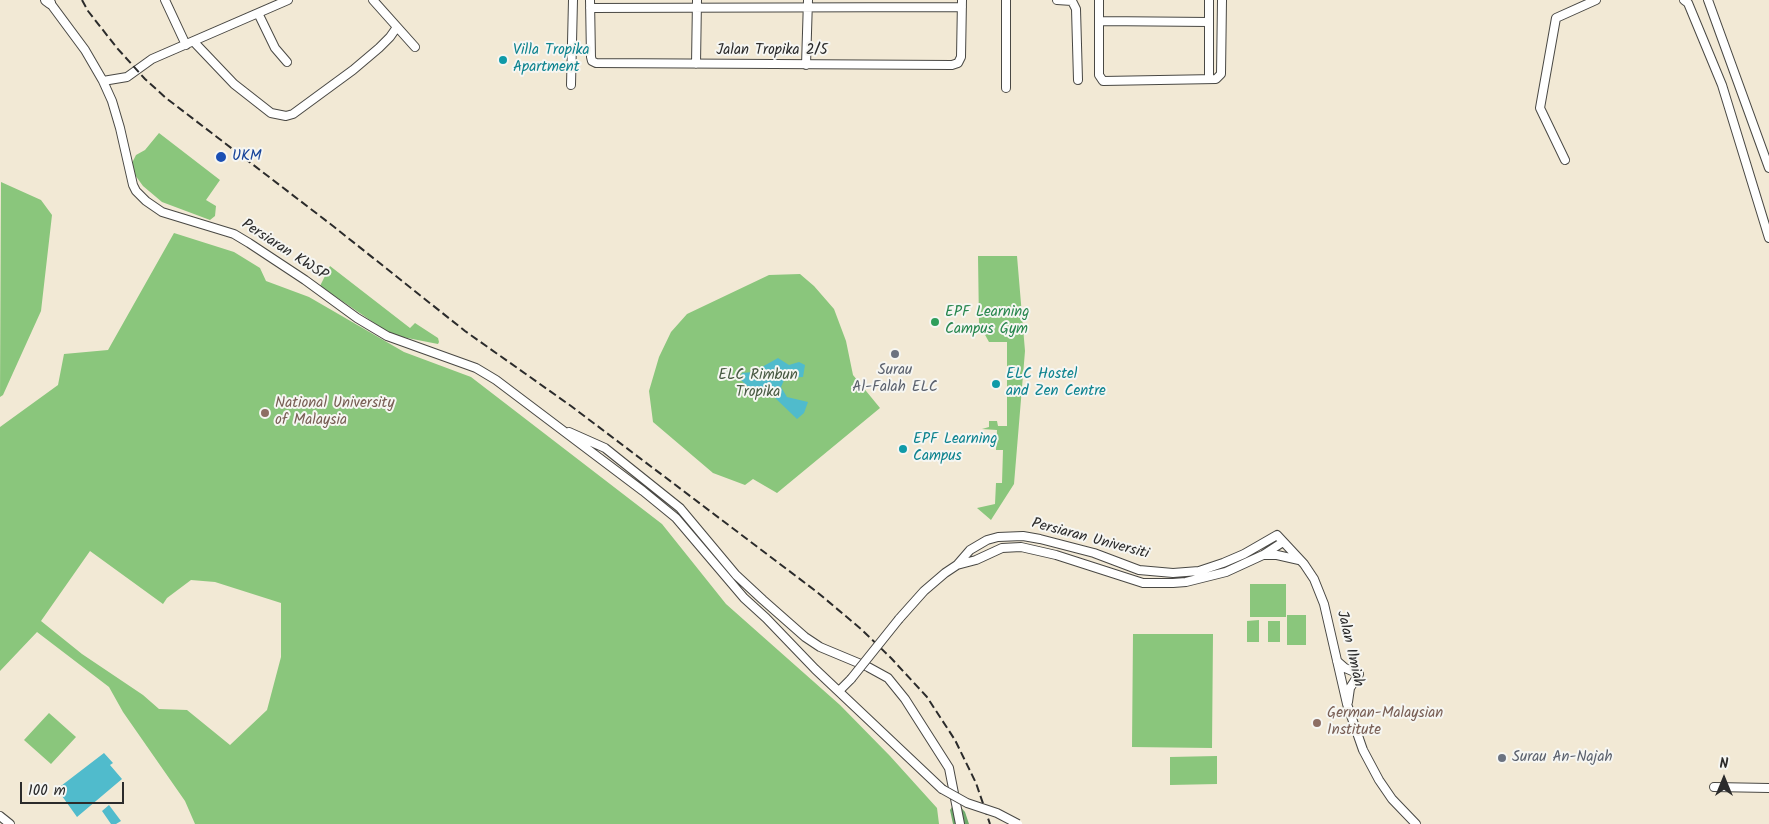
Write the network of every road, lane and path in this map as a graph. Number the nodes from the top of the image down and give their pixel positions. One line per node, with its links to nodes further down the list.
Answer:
1 (165, 0): 22 (street)
2 (288, 0): 18 (street)
3 (373, 0): 21 (street)
4 (573, 0): 30 (street)
5 (1006, 0): 31 (street)
6 (1057, 0): 28 (street)
7 (1099, 0): 19 (street)
8 (1209, 0): 20 (street)
9 (1222, 0): 27 (street)
10 (1596, 0): 32 (street)
11 (1684, 0): 34 (street)
12 (1708, 0): 33 (street)
13 (48, 1): 29 (street, Persiaran KWSP)
14 (962, 3): 17 (street); 26 (street, Jalan Tropika 2/5)
15 (590, 4): 16 (street); 25 (street, Jalan Tropika 2/5)
16 (697, 4): 17 (street); 25 (street)
17 (808, 4): 26 (street)
18 (258, 13): 22 (street); 24 (street)
19 (1099, 21): 20 (street); 27 (street)
20 (1209, 22): 27 (street)
21 (397, 27): 22 (street); 23 (street)
22 (190, 44): 29 (street)
23 (415, 48)
24 (287, 62)
25 (696, 64): 26 (street, Jalan Tropika 2/5)
26 (806, 65)
27 (1209, 79)
28 (1078, 80)
29 (103, 81): 35 (street, Persiaran KWSP)
30 (571, 85)
31 (1006, 88)
32 (1565, 160)
33 (1769, 168)
34 (1769, 238)
35 (562, 430): 42 (street, Persiaran KWSP); 48 (street)
36 (1277, 535): 37 (street, Jalan Ilmiah); 40 (street, Persiaran Universiti)
37 (1283, 542): 38 (street, Persiaran Universiti); 39 (street, Jalan Ilmiah)
38 (1263, 555): 39 (street); 40 (street, Persiaran Universiti)
39 (1299, 560): 41 (street, Jalan Ilmiah)
40 (957, 565): 42 (street, Persiaran Universiti, bridge)
41 (1337, 661): 43 (street, Jalan Ilmiah); 43 (street)
42 (839, 691): 49 (street, Persiaran KWSP, bridge)
43 (1347, 704): 50 (street, Jalan Ilmiah)
44 (1714, 787): 45 (street)
45 (1769, 788)
46 (0, 816): 47 (street)
47 (10, 824)
48 (960, 824)
49 (1018, 824)
50 (1416, 824)

